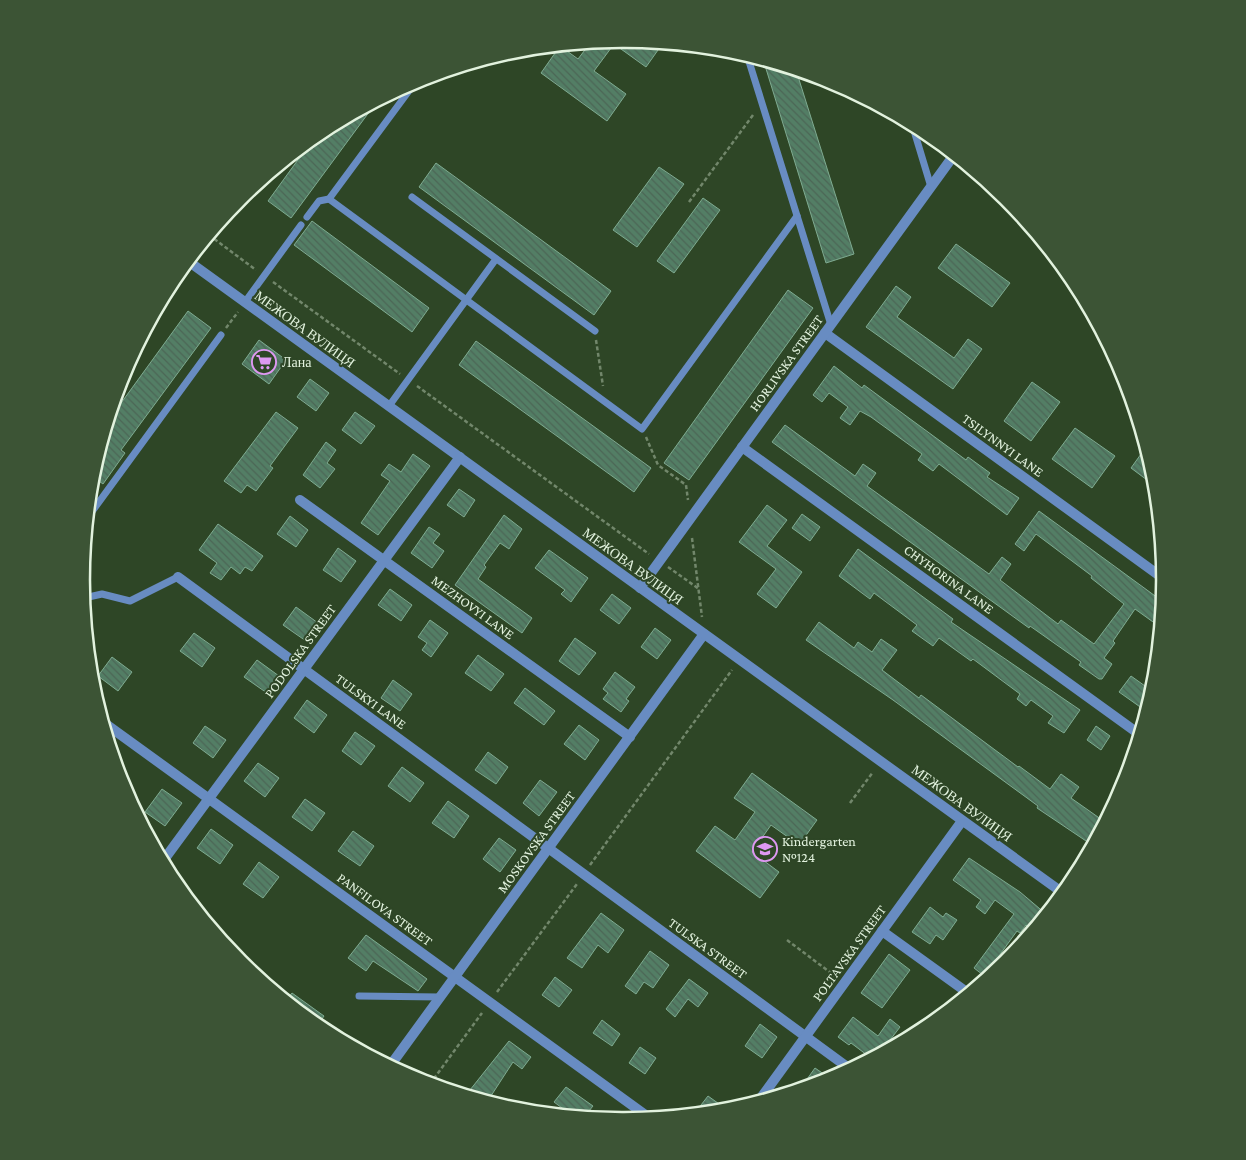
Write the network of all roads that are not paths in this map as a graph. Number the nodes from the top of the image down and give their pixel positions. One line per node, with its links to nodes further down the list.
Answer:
1 (750, 63): 8 (lane)
2 (407, 93): 7 (lane)
3 (915, 135): 5 (lane)
4 (950, 160): 5 (street, HORLIVSKA STREET)
5 (931, 187): 15 (street, HORLIVSKA STREET)
6 (412, 197): 11 (lane)
7 (329, 199): 9 (lane); 13 (lane)
8 (797, 216): 13 (lane); 15 (lane)
9 (307, 217)
10 (301, 225): 14 (lane)
11 (496, 259): 13 (lane); 16 (lane)
12 (194, 265): 14 (street, МЕЖОВА ВУЛИЦЯ)
13 (466, 300): 18 (lane)
14 (245, 302): 18 (street, МЕЖОВА ВУЛИЦЯ)
15 (828, 329): 19 (street, HORLIVSKA STREET); 24 (street, TSILYNNYI LANE)
16 (595, 331)
17 (221, 335): 22 (lane)
18 (389, 406): 20 (street, МЕЖОВА ВУЛИЦЯ)
19 (742, 447): 26 (street, HORLIVSKA STREET); 31 (street, CHYHORINA LANE)
20 (460, 457): 23 (street, PODOLSKA STREET); 26 (street, МЕЖОВА ВУЛИЦЯ)
21 (300, 500): 23 (street, MEZHOVYI LANE)
22 (96, 507)
23 (384, 560): 29 (street, PODOLSKA STREET); 32 (street, MEZHOVYI LANE)
24 (1156, 573)
25 (178, 577): 27 (lane); 29 (street, TULSKYI LANE)
26 (640, 588): 28 (street, МЕЖОВА ВУЛИЦЯ)
27 (91, 596)
28 (704, 634): 32 (street, MOSKOVSKA STREET); 34 (street, МЕЖОВА ВУЛИЦЯ)
29 (304, 669): 33 (street, PODOLSKA STREET); 35 (street, TULSKYI LANE)
30 (112, 729): 33 (street, PANFILOVA STREET)
31 (1133, 730)
32 (630, 737): 35 (street, MOSKOVSKA STREET)
33 (209, 799): 36 (street, PODOLSKA STREET); 39 (street, PANFILOVA STREET)
34 (962, 821): 37 (street, МЕЖОВА ВУЛИЦЯ); 38 (street, POLTAVSKA STREET)
35 (549, 848): 39 (street, MOSKOVSKA STREET); 43 (street, TULSKA STREET)
36 (167, 855)
37 (1057, 888)
38 (882, 931): 40 (street); 43 (street, POLTAVSKA STREET)
39 (455, 977): 42 (street, MOSKOVSKA STREET); 47 (street, PANFILOVA STREET)
40 (962, 990)
41 (359, 996): 42 (lane)
42 (440, 997): 44 (street, MOSKOVSKA STREET)
43 (806, 1036): 45 (street, TULSKA STREET); 46 (street, POLTAVSKA STREET)
44 (394, 1061)
45 (844, 1065)
46 (765, 1093)
47 (642, 1111)

